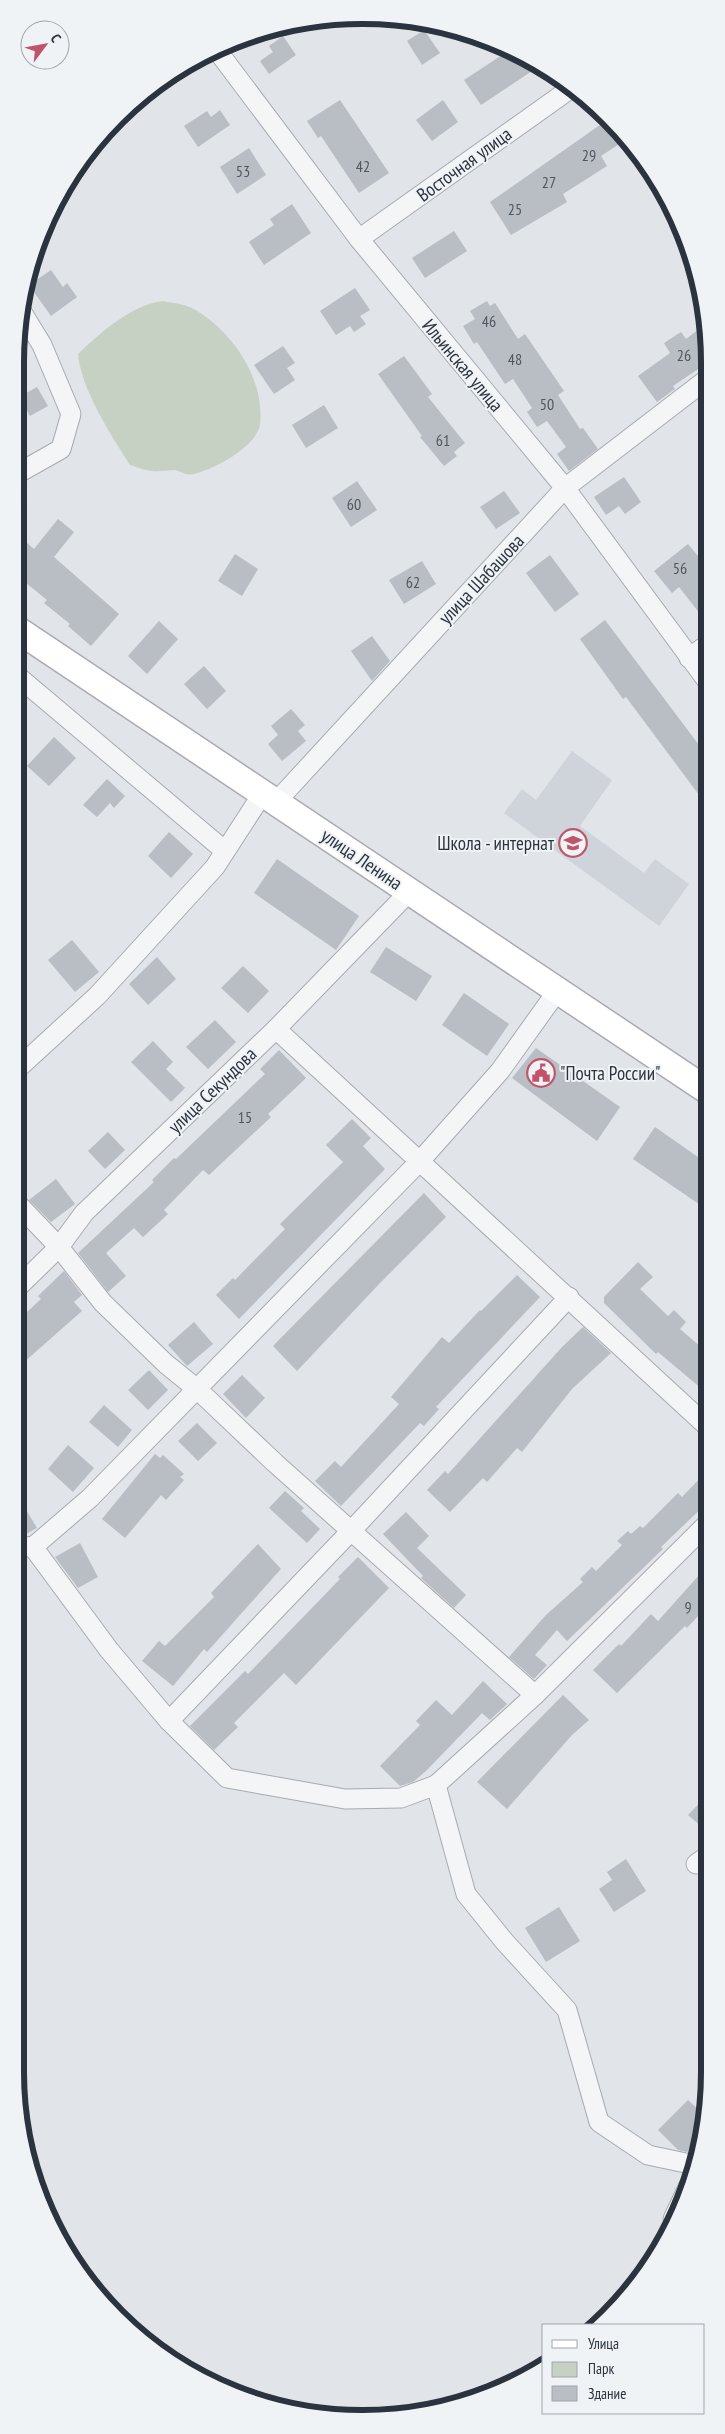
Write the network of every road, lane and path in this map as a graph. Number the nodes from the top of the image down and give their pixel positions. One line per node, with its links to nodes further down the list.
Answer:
1 (221, 55): 3 (street, Ильинская улица)
2 (566, 92): 3 (street, Восточная улица)
3 (359, 239): 7 (street, Ильинская улица)
4 (27, 319): 6 (street)
5 (701, 385): 7 (street, улица Шабашова)
6 (24, 470)
7 (564, 488): 10 (street, Ильинская улица); 13 (street, улица Шабашова)
8 (24, 634): 13 (main road, улица Ленина)
9 (701, 649): 10 (street)
10 (689, 658): 11 (street, Ильинская улица)
11 (701, 673)
12 (24, 682): 14 (street)
13 (269, 797): 14 (street, улица Шабашова); 15 (main road, улица Ленина)
14 (226, 851): 18 (street, улица Шабашова)
15 (410, 891): 16 (main road, улица Ленина); 17 (street, улица Секундова)
16 (558, 990): 19 (main road, улица Ленина); 20 (street)
17 (276, 1029): 20 (street); 22 (street, улица Секундова)
18 (24, 1063)
19 (701, 1086)
20 (420, 1161): 24 (street); 25 (street)
21 (24, 1210): 22 (street)
22 (59, 1247): 23 (street, улица Секундова); 25 (street)
23 (24, 1281)
24 (568, 1297): 26 (street); 27 (street)
25 (197, 1389): 27 (street); 29 (street)
26 (701, 1421)
27 (352, 1530): 30 (street); 31 (street)
28 (701, 1530): 30 (street)
29 (24, 1547): 31 (street)
30 (536, 1695): 32 (street)
31 (169, 1721): 32 (street)
32 (436, 1785): 33 (street)
33 (689, 2163)

